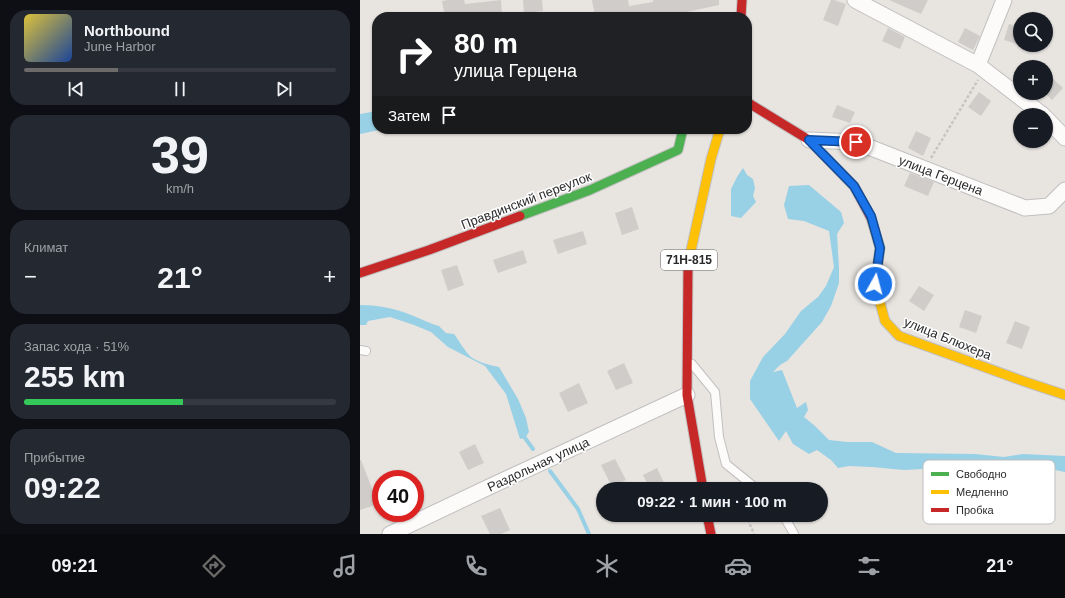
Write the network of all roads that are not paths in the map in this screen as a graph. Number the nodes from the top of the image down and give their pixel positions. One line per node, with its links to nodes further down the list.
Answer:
1 (742, 0): 4 (street)
2 (855, 0): 5 (street)
3 (1004, 0): 5 (street)
4 (741, 12)
5 (981, 67): 7 (street)
6 (752, 105): 12 (street, улица Блюхера)
7 (1034, 108)
8 (1053, 125): 11 (street)
9 (682, 134): 14 (street, Правдинский переулок)
10 (718, 134): 15 (street, 71Н-815)
11 (1065, 138)
12 (809, 140): 13 (street, улица Герцена); 17 (street, улица Блюхера)
13 (1065, 190)
14 (360, 273)
15 (688, 358): 16 (street, 71Н-815); 19 (lane)
16 (687, 395): 18 (street, 71Н-815); 22 (street, Раздольная улица)
17 (1065, 395)
18 (702, 482)
19 (748, 482)
20 (708, 522): 23 (street)
21 (787, 522): 24 (lane)
22 (390, 534)
23 (710, 534)
24 (794, 534)

